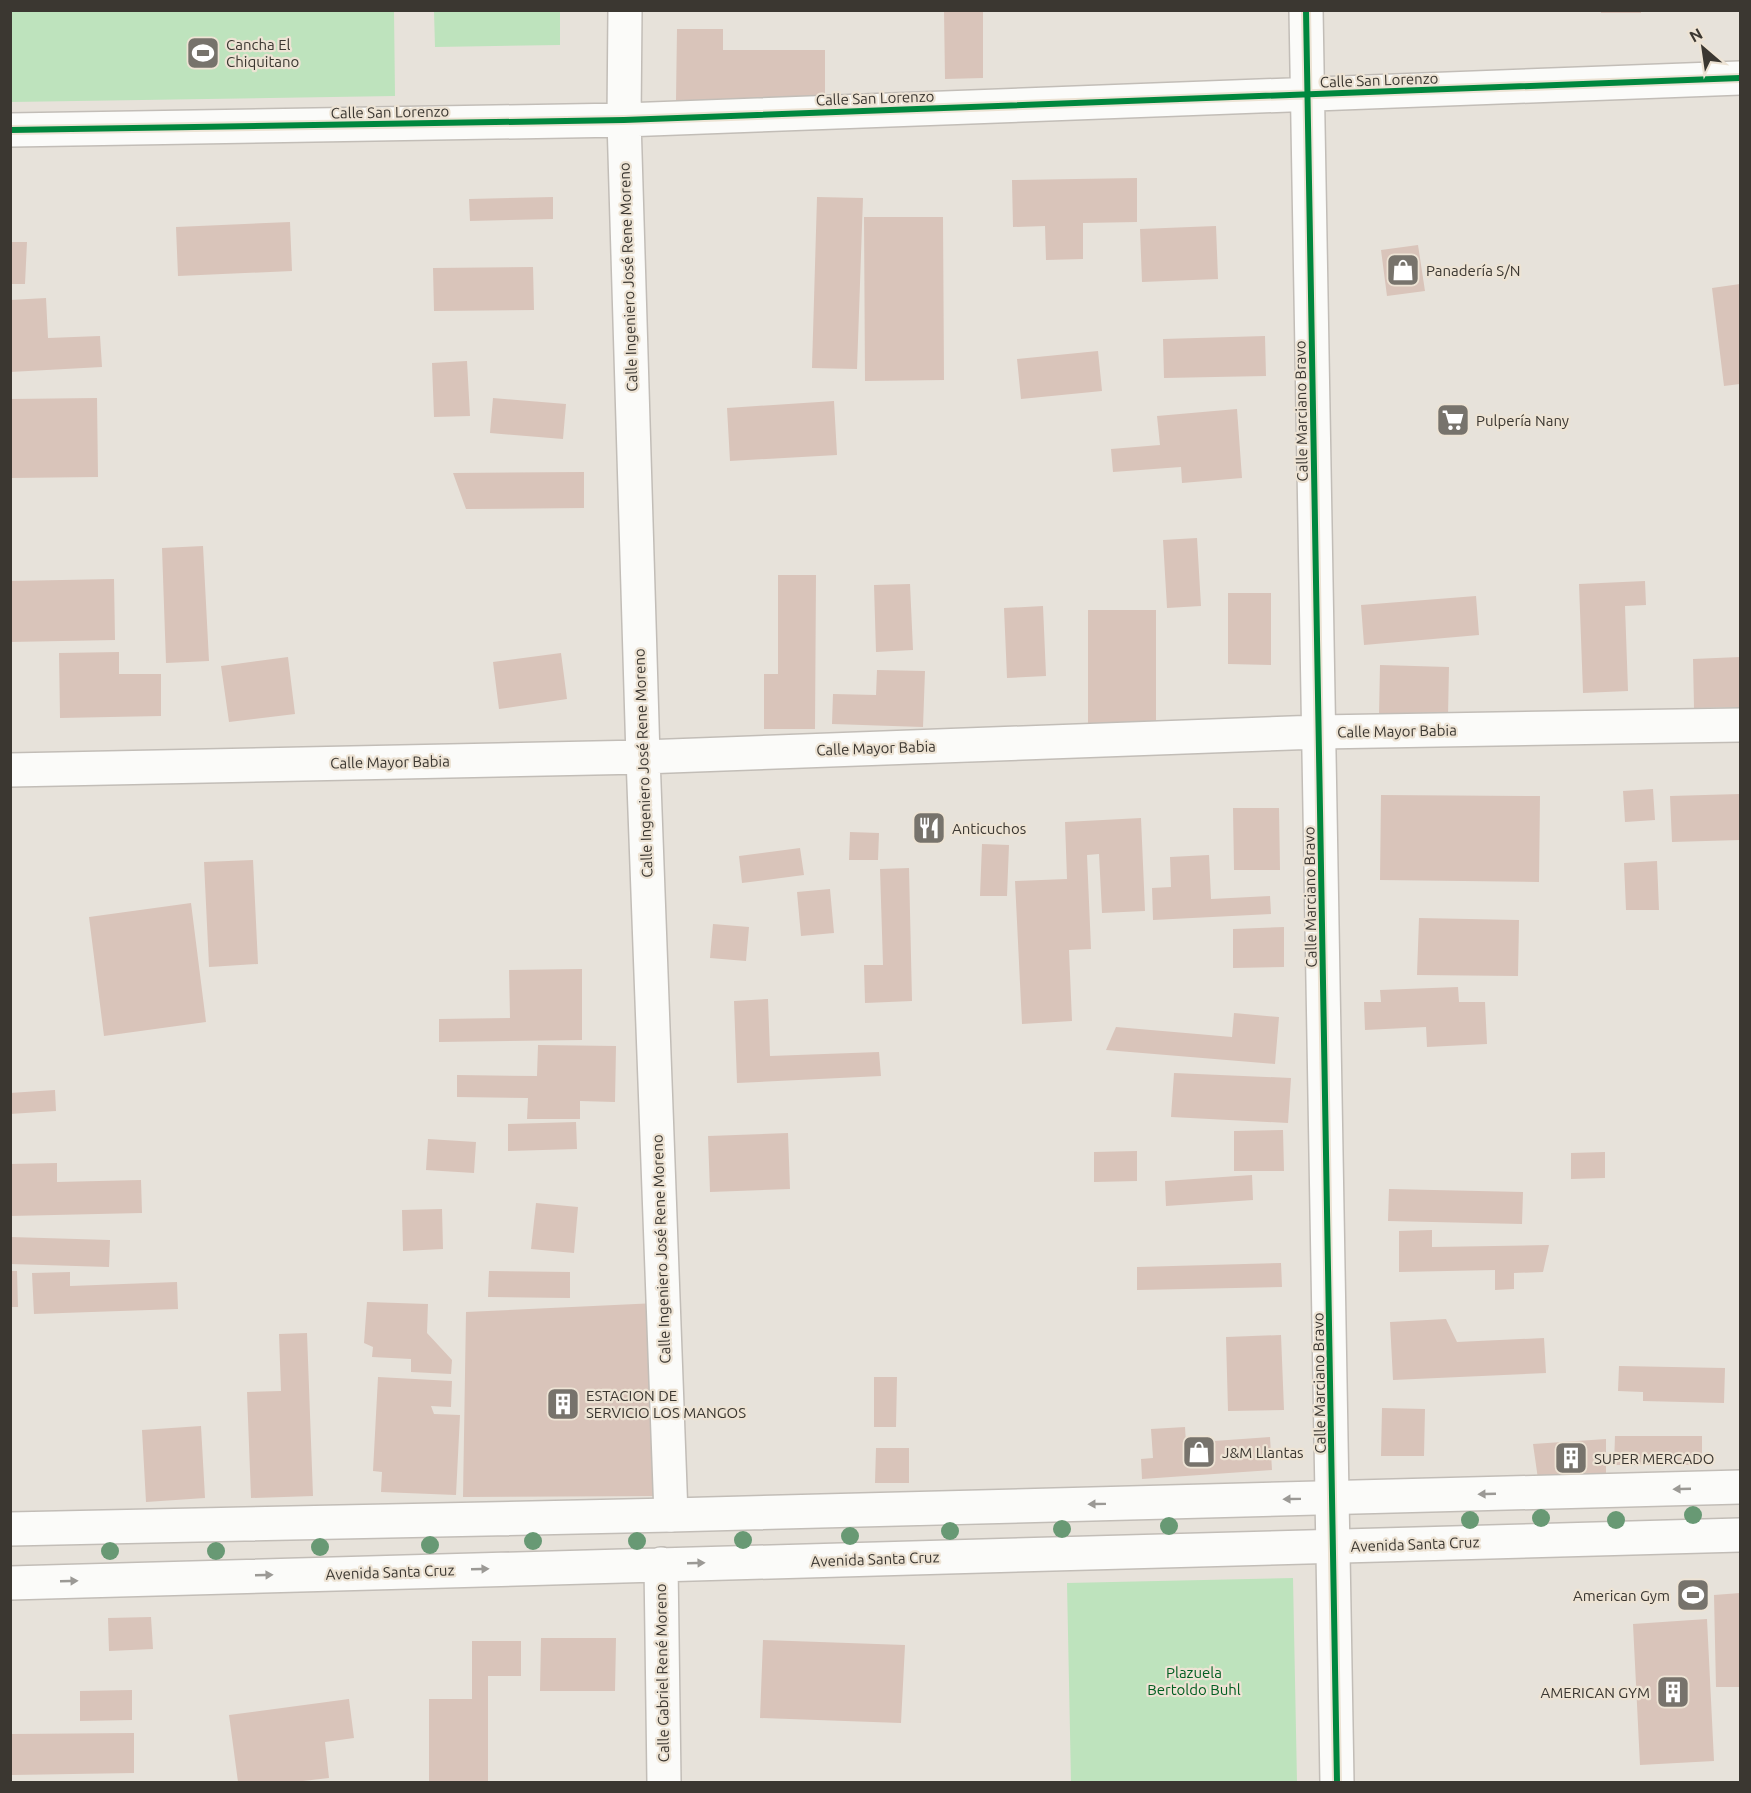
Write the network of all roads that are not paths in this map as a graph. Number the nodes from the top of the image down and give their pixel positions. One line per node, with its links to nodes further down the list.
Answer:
1 (625, 10): 5 (street, Calle Ingeniero José Rene Moreno)
2 (1306, 10): 4 (street, Calle Marciano Bravo)
3 (1740, 78): 4 (street, Calle San Lorenzo)
4 (1308, 94): 5 (street, Calle San Lorenzo); 8 (street, Calle Marciano Bravo)
5 (624, 120): 6 (street, Calle San Lorenzo); 9 (street, Calle Ingeniero José Rene Moreno)
6 (10, 130)
7 (1740, 725): 8 (street, Calle Mayor Babia)
8 (1319, 732): 9 (street, Calle Mayor Babia); 12 (street, Calle Marciano Bravo)
9 (643, 757): 10 (street, Calle Mayor Babia); 13 (street, Calle Ingeniero José Rene Moreno)
10 (10, 770)
11 (1740, 1487): 12 (street, one-way to 12)
12 (1333, 1498): 13 (street, one-way to 13); 16 (street, Calle Marciano Bravo)
13 (671, 1515): 14 (street)
14 (10, 1529)
15 (1740, 1535): 16 (street, Avenida Santa Cruz)
16 (1333, 1546): 17 (street, Avenida Santa Cruz, one-way to 16); 20 (street, Calle Marciano Bravo)
17 (661, 1564): 18 (street, Avenida Santa Cruz, one-way to 17); 19 (street, Calle Gabriel René Moreno)
18 (10, 1582)
19 (664, 1782)
20 (1337, 1782)

